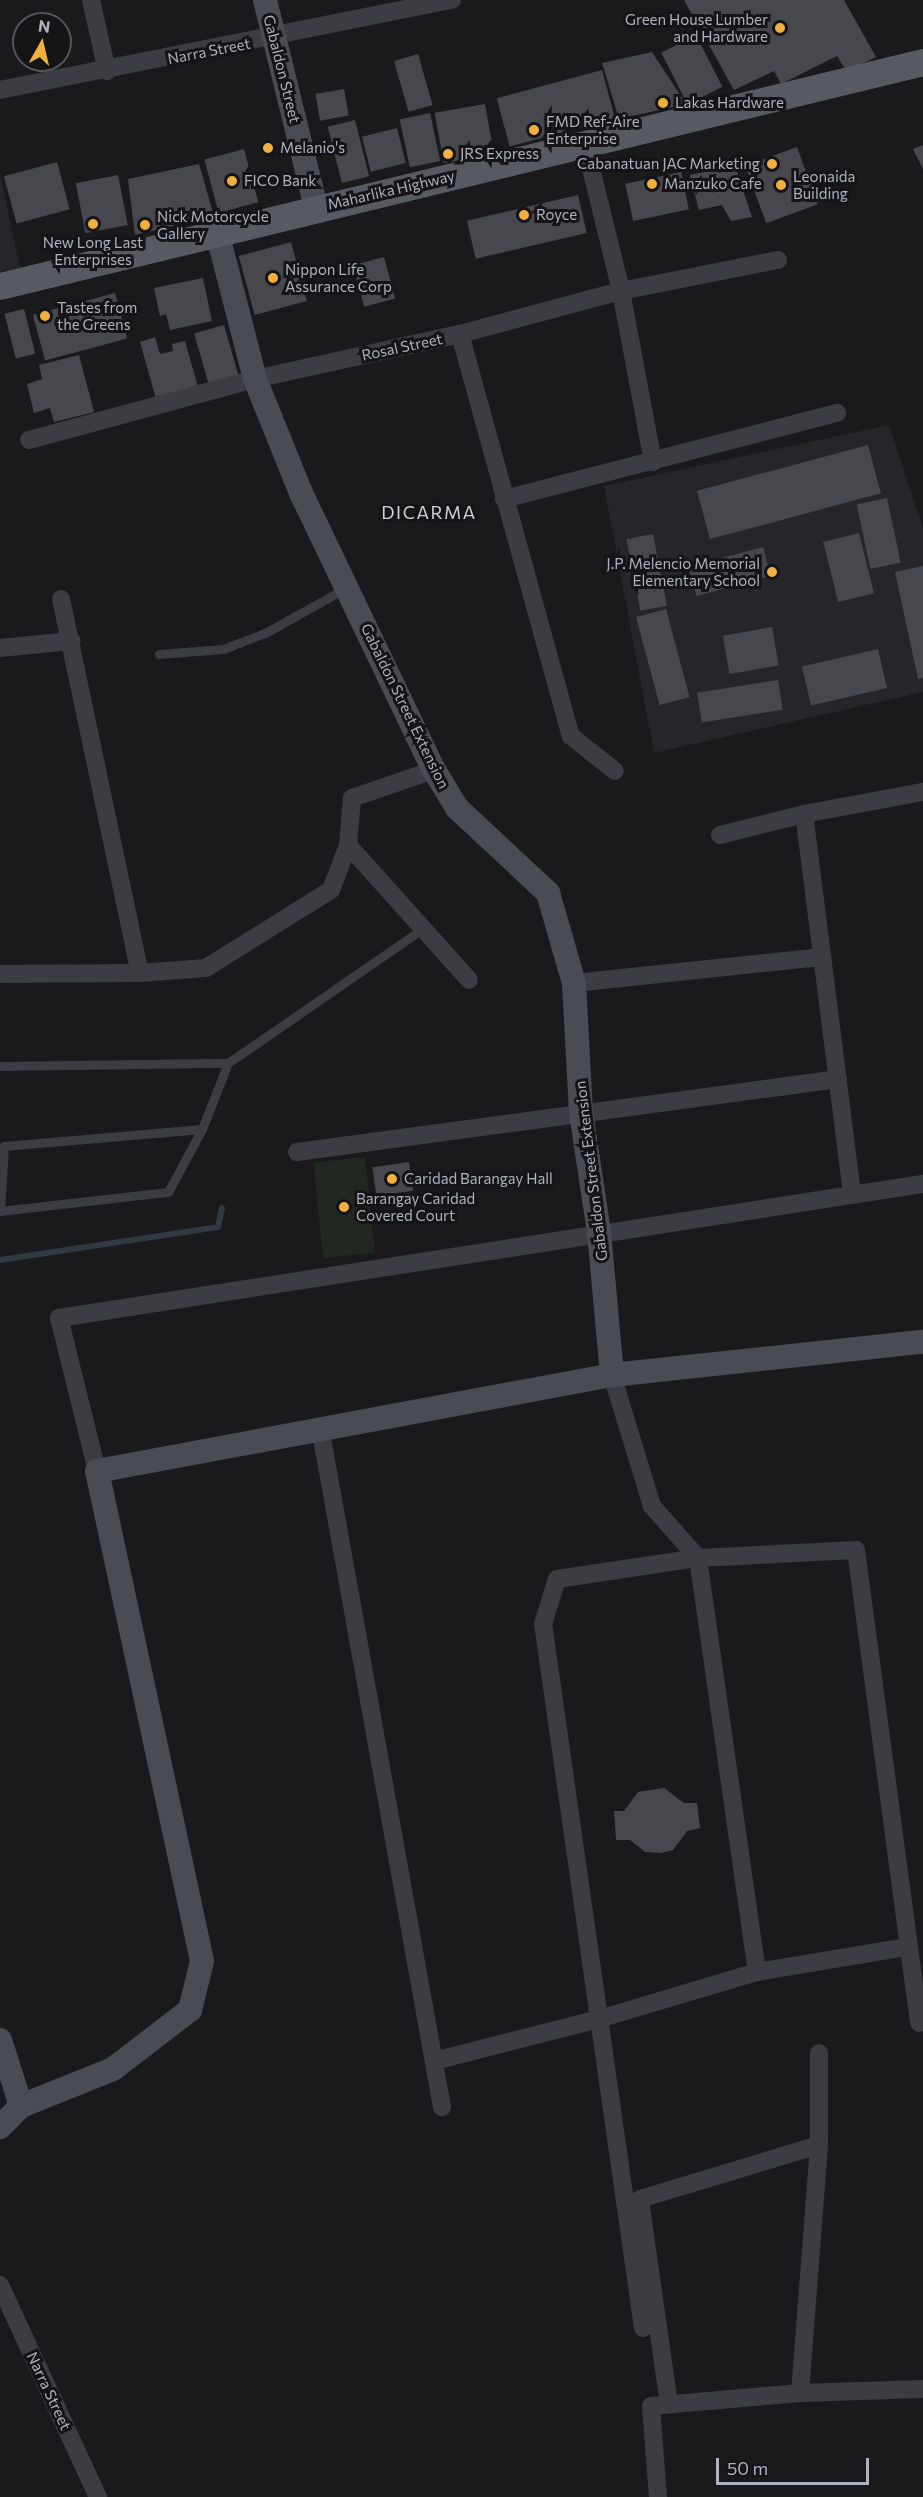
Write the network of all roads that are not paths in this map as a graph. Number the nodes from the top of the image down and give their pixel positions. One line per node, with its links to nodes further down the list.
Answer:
1 (91, 0): 7 (street)
2 (265, 0): 5 (street, Gabaldon Street)
3 (452, 0): 4 (street, Narra Street)
4 (416, 4): 5 (street, Narra Street)
5 (275, 38): 7 (street, Narra Street); 10 (street, Gabaldon Street)
6 (923, 62): 9 (main road, Maharlika Highway)
7 (107, 71): 8 (street, Narra Street)
8 (0, 90)
9 (585, 144): 10 (main road, Maharlika Highway); 14 (street)
10 (316, 208): 11 (main road, Maharlika Highway)
11 (217, 232): 13 (main road, Maharlika Highway); 16 (street, Gabaldon Street Extension)
12 (778, 260): 14 (street, Rosal Street)
13 (0, 286)
14 (621, 291): 15 (street, Rosal Street); 19 (street)
15 (460, 334): 16 (street, Rosal Street); 20 (street)
16 (255, 379): 18 (street, Rosal Street); 21 (street, Gabaldon Street Extension)
17 (837, 413): 19 (street)
18 (29, 440)
19 (653, 462): 20 (street)
20 (504, 499): 27 (street)
21 (346, 588): 25 (lane); 26 (street, Gabaldon Street Extension)
22 (61, 599): 23 (street)
23 (72, 641): 24 (street); 34 (street)
24 (0, 648)
25 (159, 654)
26 (434, 770): 31 (street); 37 (street, Gabaldon Street Extension)
27 (615, 771)
28 (923, 792): 29 (street)
29 (804, 814): 30 (street); 33 (street)
30 (720, 835)
31 (348, 845): 32 (street); 34 (street)
32 (421, 930): 36 (street); 38 (lane)
33 (823, 957): 37 (street); 40 (street)
34 (140, 973): 35 (street)
35 (0, 974)
36 (470, 980)
37 (574, 983): 41 (street, Gabaldon Street Extension)
38 (228, 1064): 39 (lane); 42 (lane)
39 (0, 1066)
40 (838, 1079): 41 (street); 45 (street)
41 (581, 1113): 43 (street); 46 (street, Gabaldon Street Extension)
42 (202, 1129): 42 (lane)
43 (297, 1152)
44 (923, 1184): 45 (street)
45 (852, 1193): 46 (street)
46 (599, 1232): 48 (street, Gabaldon Street Extension); 50 (street)
47 (923, 1342): 48 (street)
48 (612, 1375): 49 (street); 51 (street)
49 (320, 1427): 50 (street); 58 (street)
50 (97, 1471): 59 (street)
51 (698, 1558): 52 (street); 53 (street); 54 (street)
52 (906, 1947): 53 (street); 55 (street)
53 (757, 1972): 54 (street)
54 (599, 2019): 58 (street); 64 (street)
55 (919, 2022)
56 (0, 2040): 59 (street)
57 (819, 2053): 62 (street)
58 (434, 2061): 60 (street)
59 (21, 2106): 61 (street)
60 (442, 2107)
61 (0, 2127)
62 (819, 2145): 66 (street); 67 (street)
63 (0, 2285): 68 (street, Narra Street)
64 (642, 2328)
65 (923, 2389): 66 (street)
66 (800, 2393): 67 (street)
67 (669, 2404): 69 (street)
68 (98, 2497)
69 (658, 2497)

